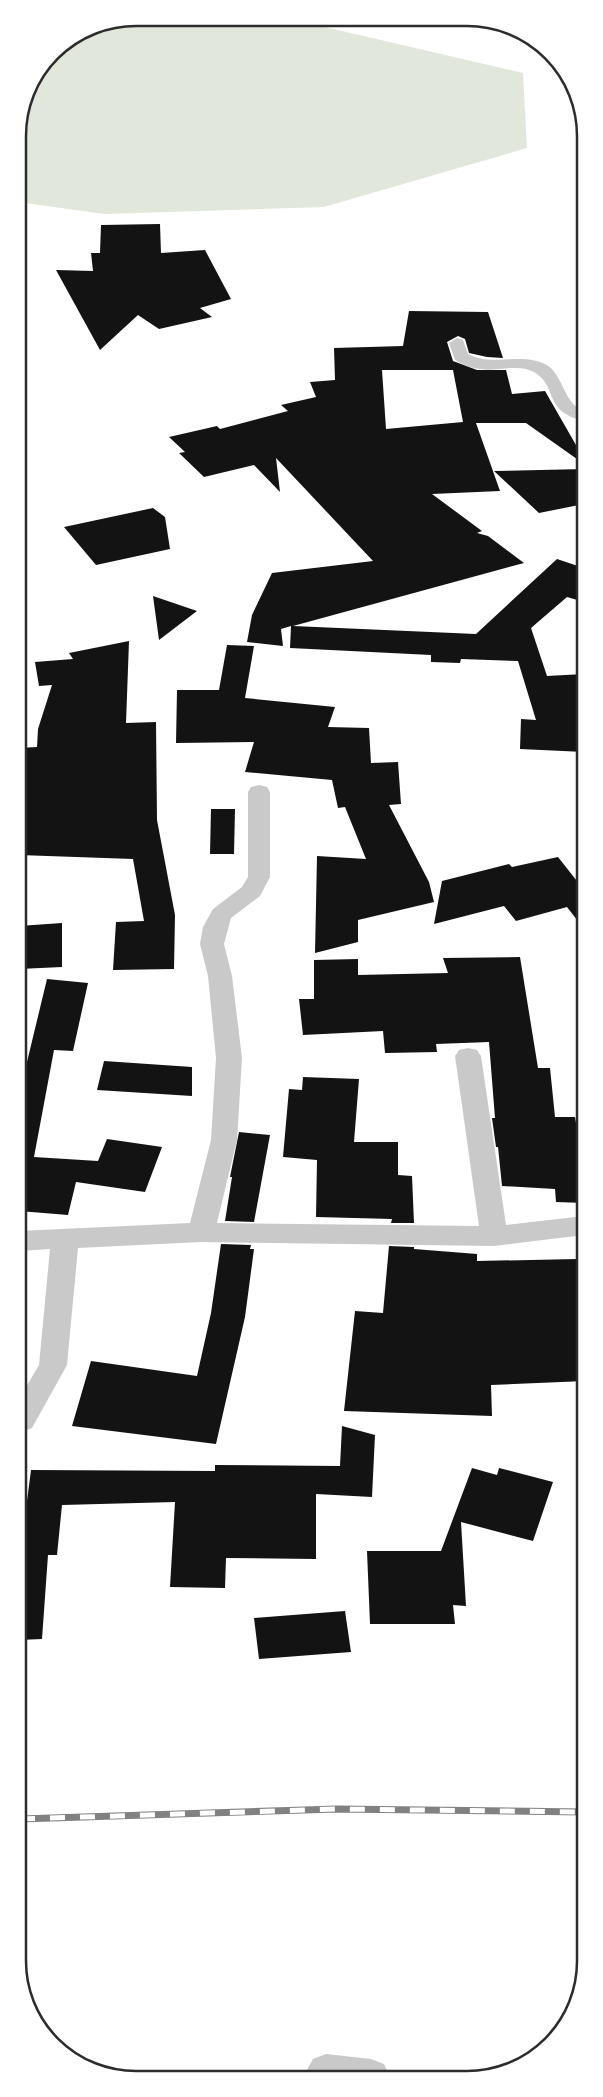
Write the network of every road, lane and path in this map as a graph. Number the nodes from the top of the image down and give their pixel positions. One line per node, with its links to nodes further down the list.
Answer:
1 (457, 342): 2 (street)
2 (577, 415)
3 (259, 792): 6 (street)
4 (468, 1056): 7 (street)
5 (577, 1227): 7 (street)
6 (201, 1232): 7 (street); 8 (street)
7 (494, 1236)
8 (65, 1238): 9 (street); 10 (street)
9 (26, 1240)
10 (26, 1413)

